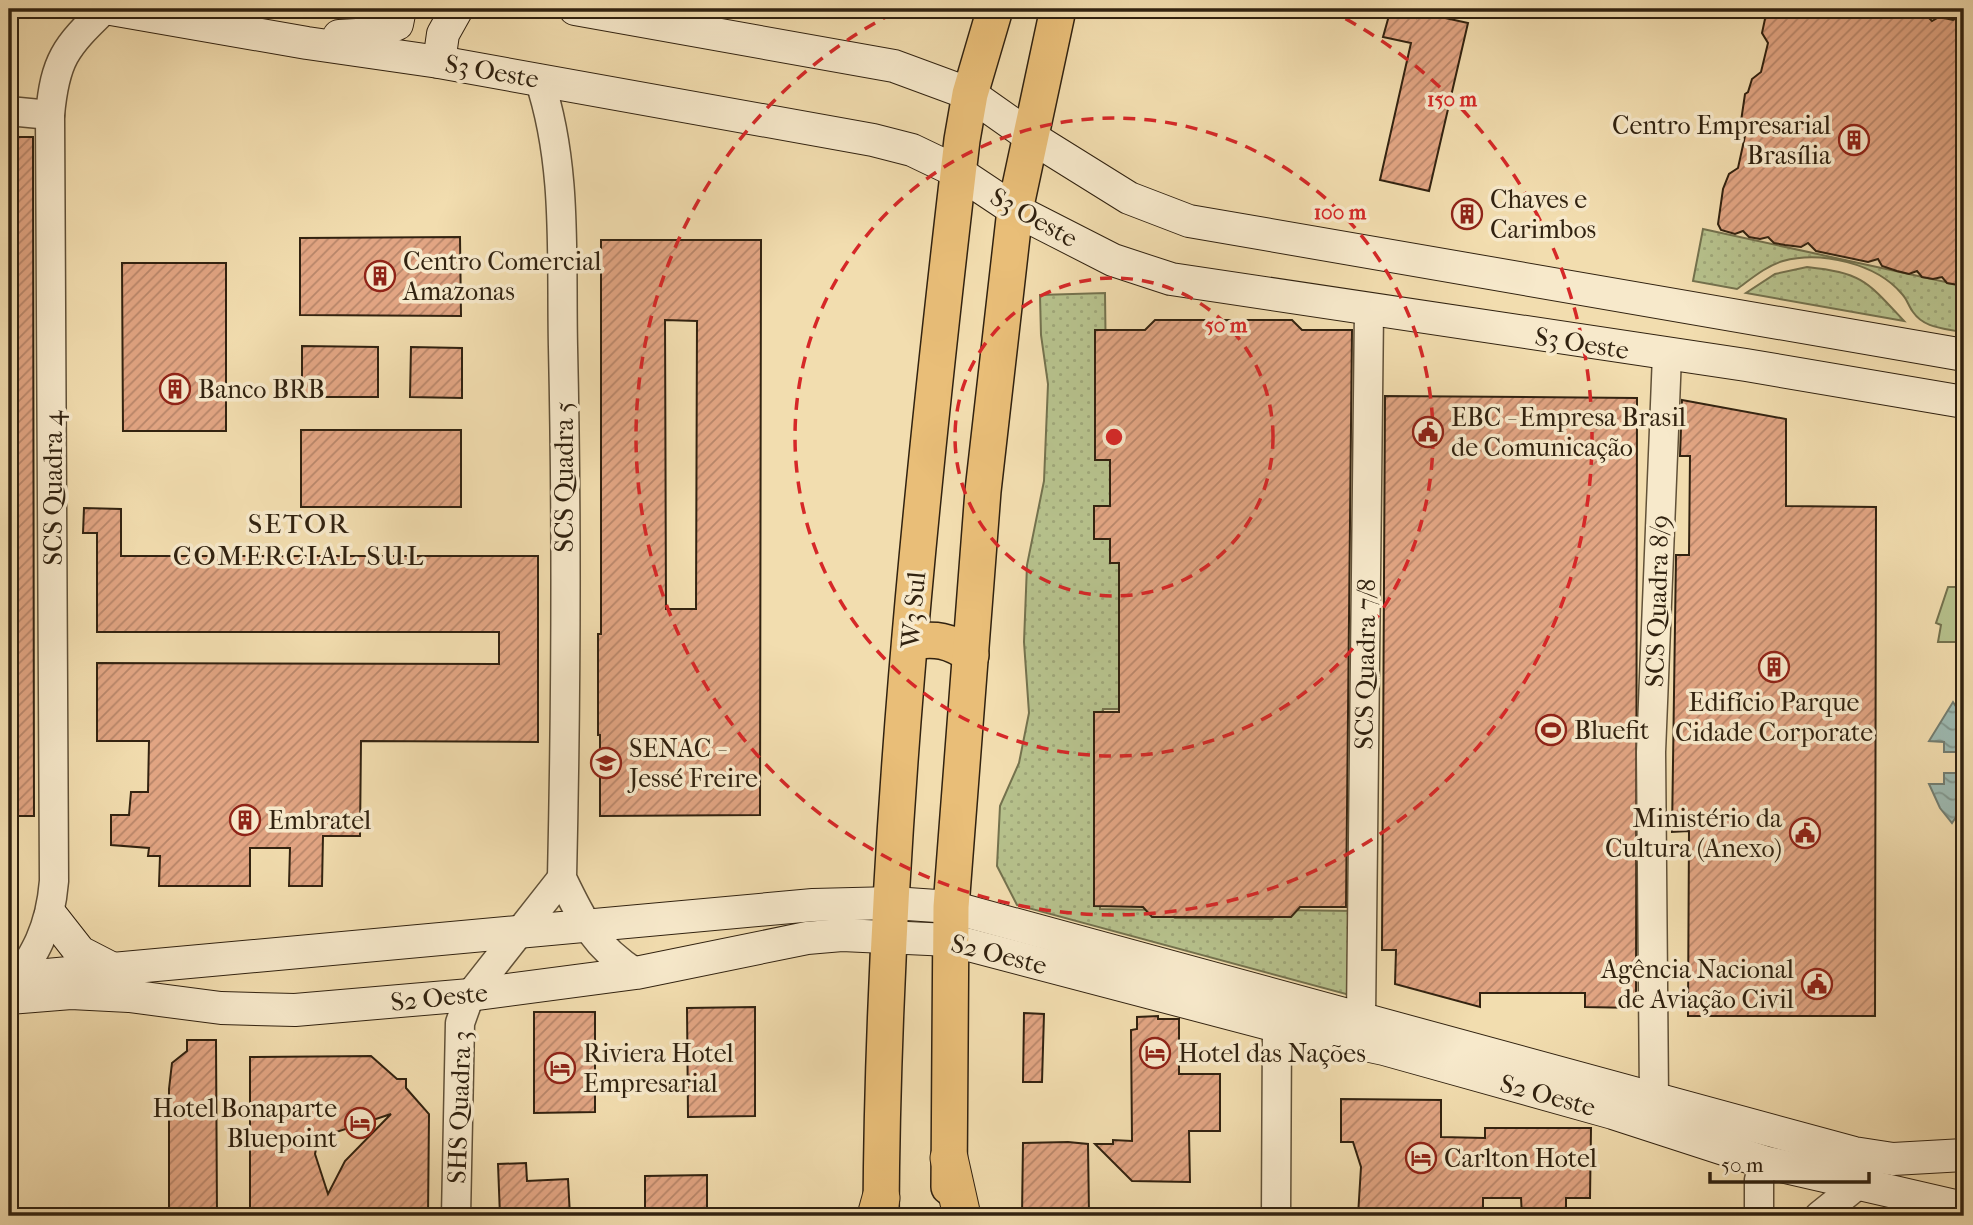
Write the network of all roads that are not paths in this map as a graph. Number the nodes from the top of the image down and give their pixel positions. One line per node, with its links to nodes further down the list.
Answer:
1 (105, 9): 13 (street, SCS Quadra 4)
2 (111, 9): 8 (main road, S3 Oeste)
3 (400, 9): 8 (main road)
4 (457, 9): 9 (main road)
5 (575, 9): 11 (main road, S3 Oeste)
6 (995, 9): 11 (main road, W3 Sul)
7 (1058, 9): 14 (main road)
8 (307, 43): 9 (main road, S3 Oeste)
9 (439, 62): 10 (main road, S3 Oeste)
10 (539, 79): 15 (main road, S3 Oeste); 23 (street, SCS Quadra 5)
11 (970, 94): 14 (main road, S3 Oeste); 15 (main road, W3 Sul)
12 (9, 111): 13 (street)
13 (50, 115): 24 (street, SCS Quadra 4)
14 (1031, 137): 16 (main road); 19 (main road, S3 Oeste)
15 (958, 172): 16 (main road, S3 Oeste); 21 (main road, W3 Sul)
16 (1015, 210): 17 (main road, S3 Oeste); 22 (main road)
17 (1368, 310): 18 (main road, S3 Oeste); 33 (street, SCS Quadra 7/8)
18 (1667, 355): 20 (main road, S3 Oeste); 35 (street, SCS Quadra 8/9)
19 (1964, 355)
20 (1964, 402)
21 (910, 642): 22 (main road); 25 (main road, W3 Sul)
22 (971, 655): 26 (main road)
23 (562, 878): 27 (street, SCS Quadra 5); 28 (street)
24 (51, 915): 29 (main road); 31 (street, SCS Quadra 4)
25 (892, 920): 26 (main road, S2 Oeste); 27 (main road, S2 Oeste); 30 (main road, S2 Oeste); 42 (main road, W3 Sul)
26 (950, 924): 33 (main road, S2 Oeste); 34 (main road, S2 Oeste); 38 (main road)
27 (584, 926): 28 (main road, S2 Oeste); 30 (street, SCS Quadra 5)
28 (520, 934): 29 (main road, S2 Oeste); 32 (street, SHS Quadra 3)
29 (111, 968): 31 (main road, S2 Oeste)
30 (636, 973): 32 (main road, S2 Oeste)
31 (11, 987): 32 (main road, S2 Oeste)
32 (470, 995): 43 (street, SHS Quadra 3)
33 (1361, 1017): 35 (main road, S2 Oeste)
34 (1277, 1026): 39 (main road, S2 Oeste); 46 (street)
35 (1654, 1099): 36 (main road, S2 Oeste)
36 (1831, 1146): 37 (main road, S2 Oeste); 39 (main road)
37 (1964, 1155)
38 (949, 1158): 44 (main road); 45 (highway)
39 (1764, 1162): 40 (main road, S2 Oeste); 47 (street)
40 (1860, 1182): 41 (main road, S2 Oeste); 48 (street)
41 (1964, 1208)
42 (879, 1210)
43 (456, 1216)
44 (948, 1216)
45 (962, 1216)
46 (1276, 1216)
47 (1759, 1216)
48 (1819, 1216)

